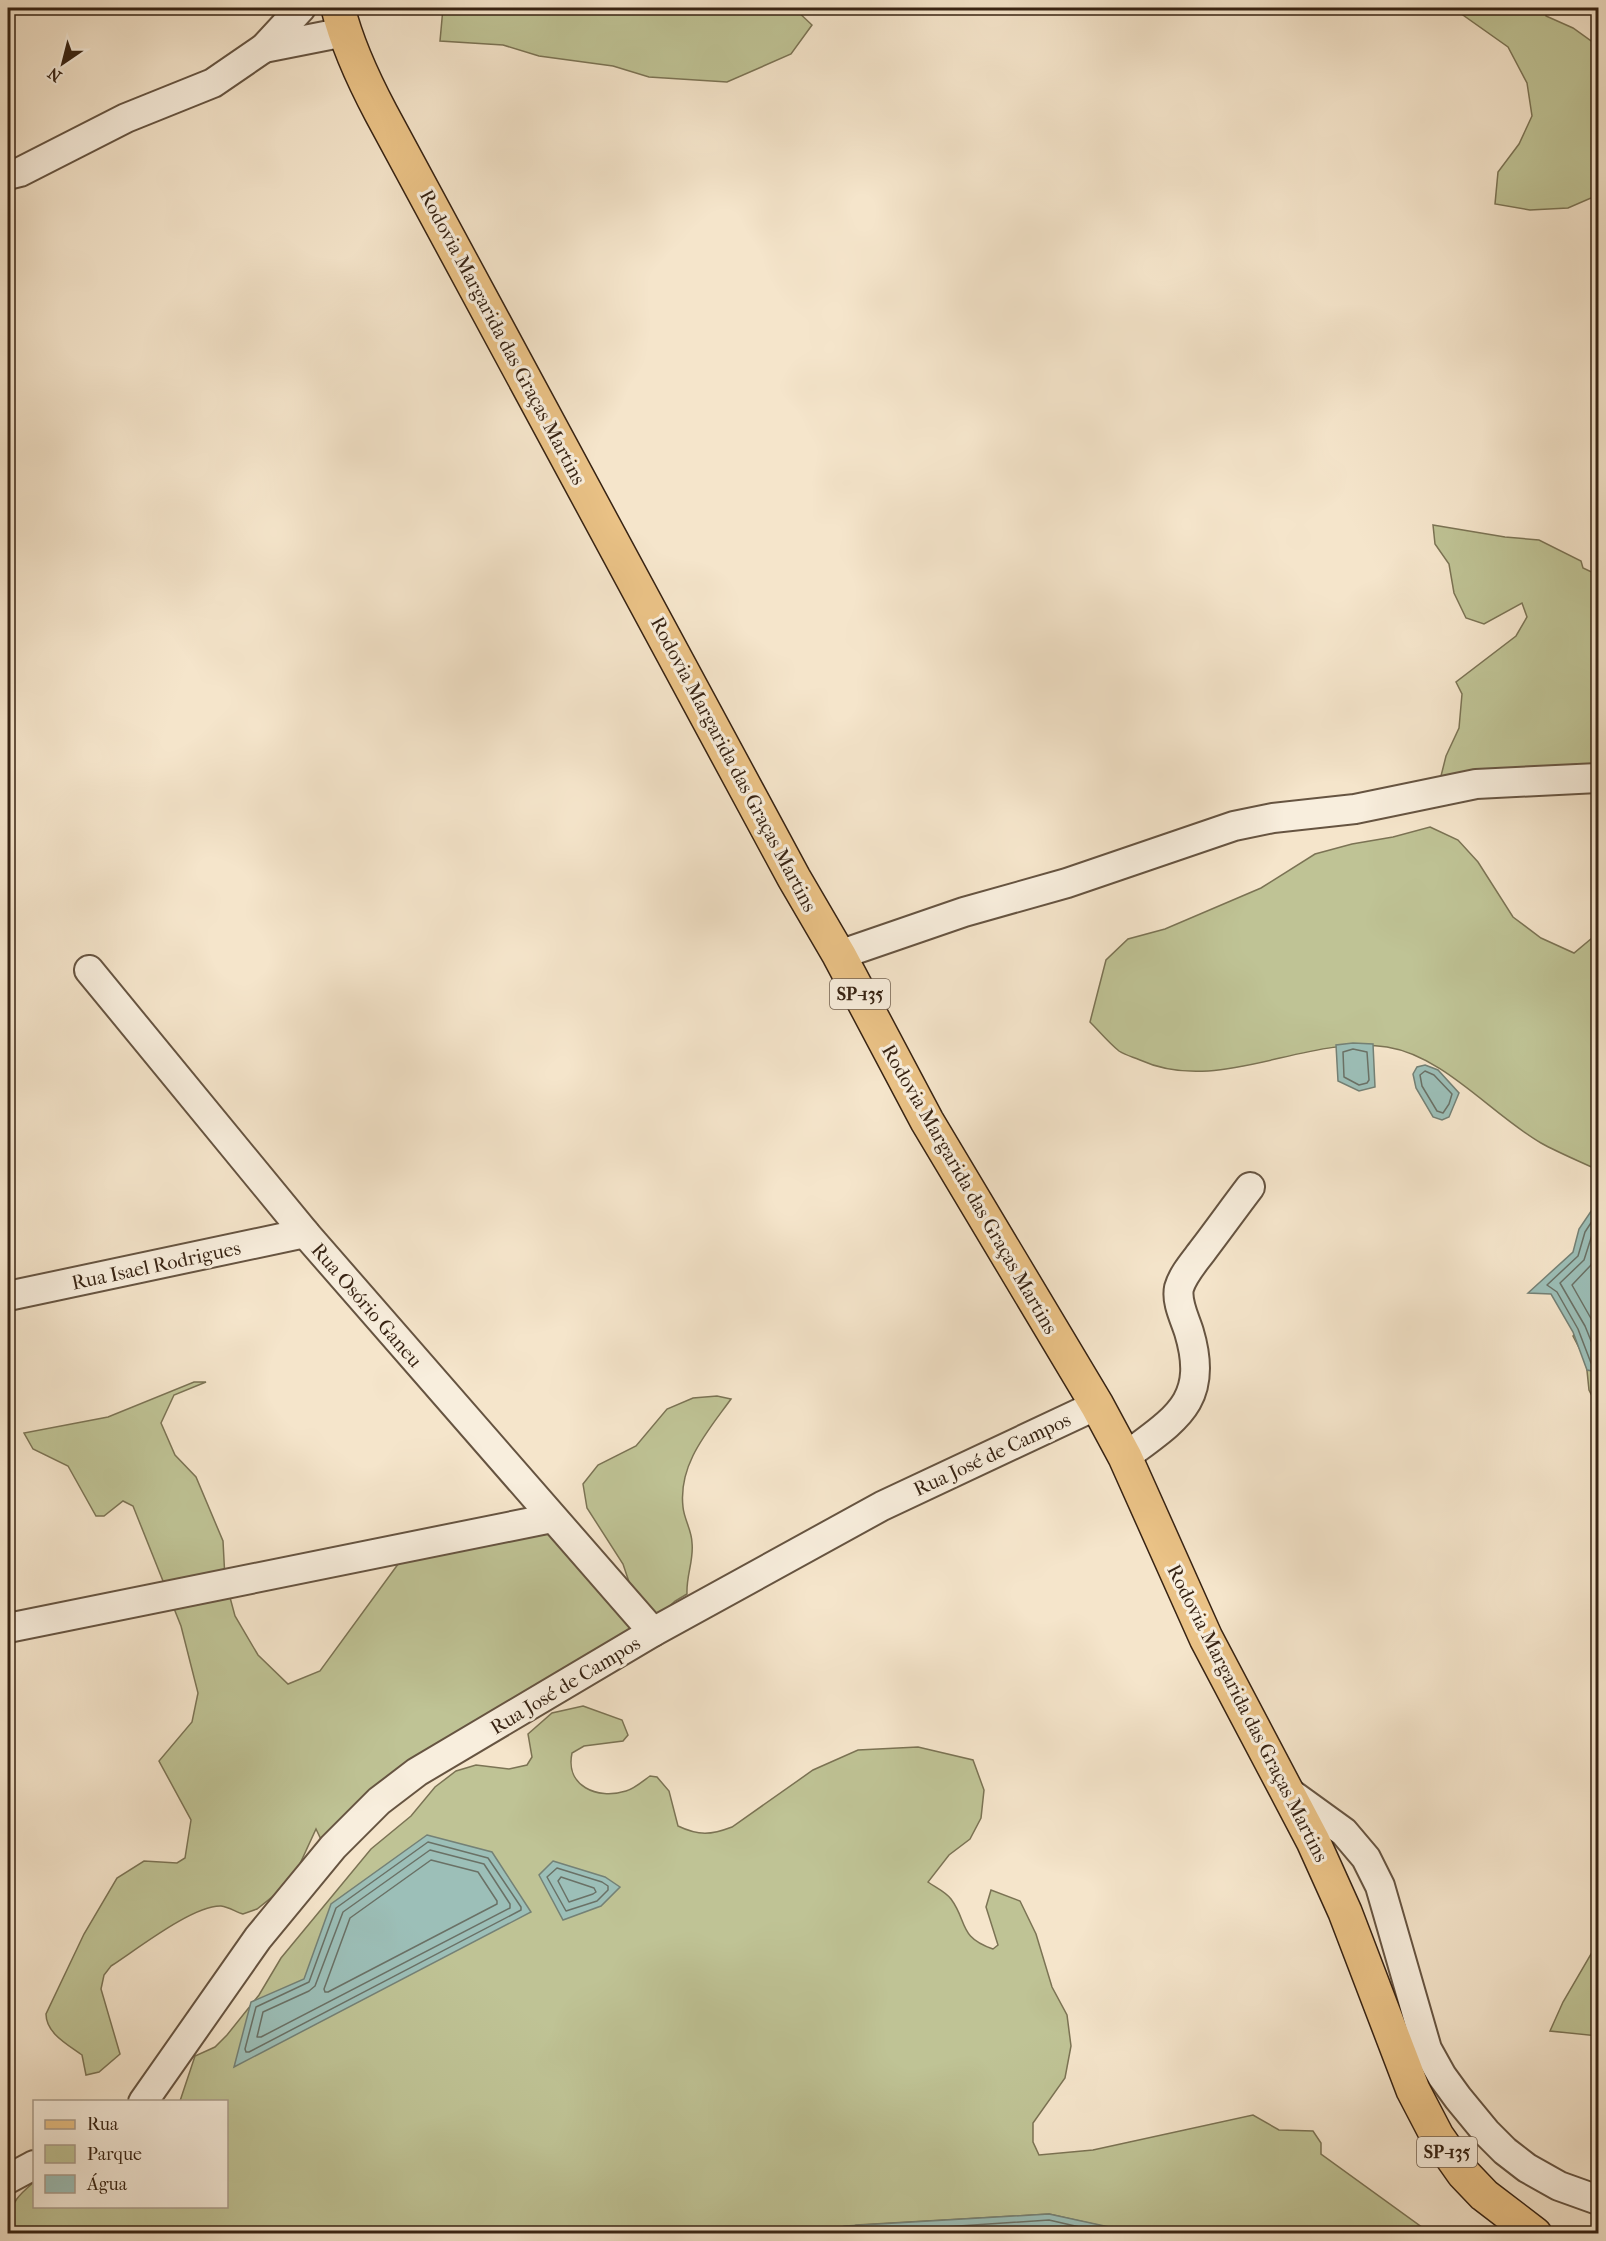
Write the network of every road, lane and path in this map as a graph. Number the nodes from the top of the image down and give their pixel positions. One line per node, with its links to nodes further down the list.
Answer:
1 (301, 8): 3 (street)
2 (341, 20): 3 (street); 6 (main road, Rodovia Margarida das Graças Martins / SP-135)
3 (264, 48): 4 (street)
4 (8, 175)
5 (1599, 778): 6 (street)
6 (839, 955): 11 (main road, Rodovia Margarida das Graças Martins / SP-135)
7 (89, 970): 9 (street, Rua Osório Ganeu)
8 (1250, 1187): 12 (street)
9 (305, 1233): 10 (street, Rua Isael Rodrigues); 13 (street, Rua Osório Ganeu)
10 (8, 1296)
11 (1097, 1405): 12 (main road, Rodovia Margarida das Graças Martins / SP-135); 15 (street, Rua José de Campos)
12 (1125, 1457): 16 (main road, Rodovia Margarida das Graças Martins / SP-135)
13 (552, 1518): 14 (street); 15 (street, Rua Osório Ganeu)
14 (8, 1628)
15 (653, 1632): 17 (street, Rua José de Campos)
16 (1286, 1790): 20 (street); 21 (main road, Rodovia Margarida das Graças Martins / SP-135)
17 (144, 2100)
18 (33, 2166): 19 (street)
19 (8, 2179)
20 (1599, 2200)
21 (1535, 2234)

